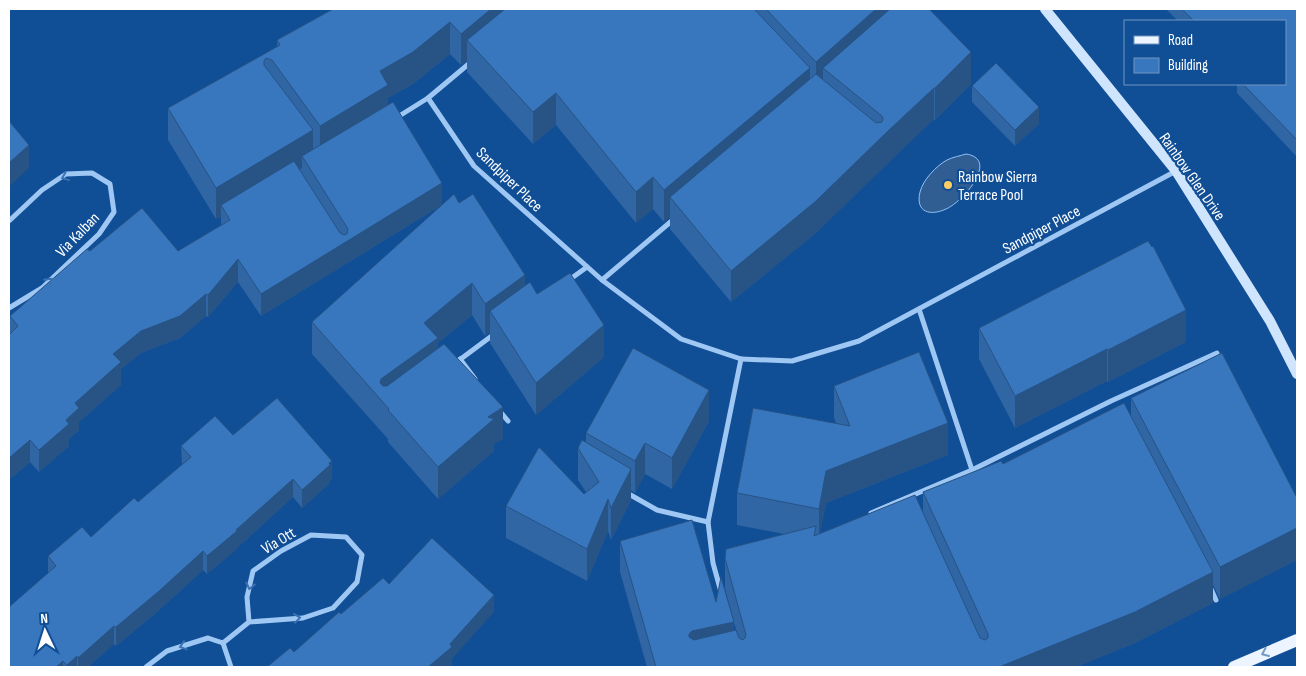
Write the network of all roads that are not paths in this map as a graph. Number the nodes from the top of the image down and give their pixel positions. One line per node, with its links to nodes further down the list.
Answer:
1 (1045, 9): 5 (street, Rainbow Glen Drive)
2 (474, 60): 3 (street)
3 (428, 98): 4 (street); 8 (street, Sandpiper Place)
4 (386, 123)
5 (1176, 171): 12 (street, Sandpiper Place); 18 (street, Rainbow Glen Drive)
6 (678, 216): 9 (street)
7 (9, 221): 11 (street, Via Kalban, one-way to 7)
8 (587, 267): 9 (street, Sandpiper Place); 10 (street)
9 (602, 280): 16 (street, Sandpiper Place)
10 (563, 284)
11 (9, 308)
12 (919, 309): 16 (street, Sandpiper Place); 24 (street)
13 (500, 330): 15 (street)
14 (1217, 353): 20 (street)
15 (460, 359): 17 (street); 19 (street)
16 (741, 359): 29 (street)
17 (445, 370)
18 (1297, 374)
19 (478, 382)
20 (1111, 401): 22 (street); 24 (street)
21 (496, 406): 23 (street)
22 (1116, 409)
23 (508, 421)
24 (972, 470): 26 (street)
25 (624, 492): 29 (street)
26 (907, 498): 27 (street); 28 (street)
27 (911, 506)
28 (869, 514)
29 (708, 522): 31 (street)
30 (1207, 583): 32 (street)
31 (723, 600)
32 (1216, 600)
33 (249, 622): 33 (street, Via Ott, one-way to 33); 35 (street)
34 (1297, 640): 38 (main road, one-way to 38)
35 (223, 643): 36 (street, one-way to 36); 37 (street)
36 (146, 667)
37 (231, 667)
38 (1234, 667)

